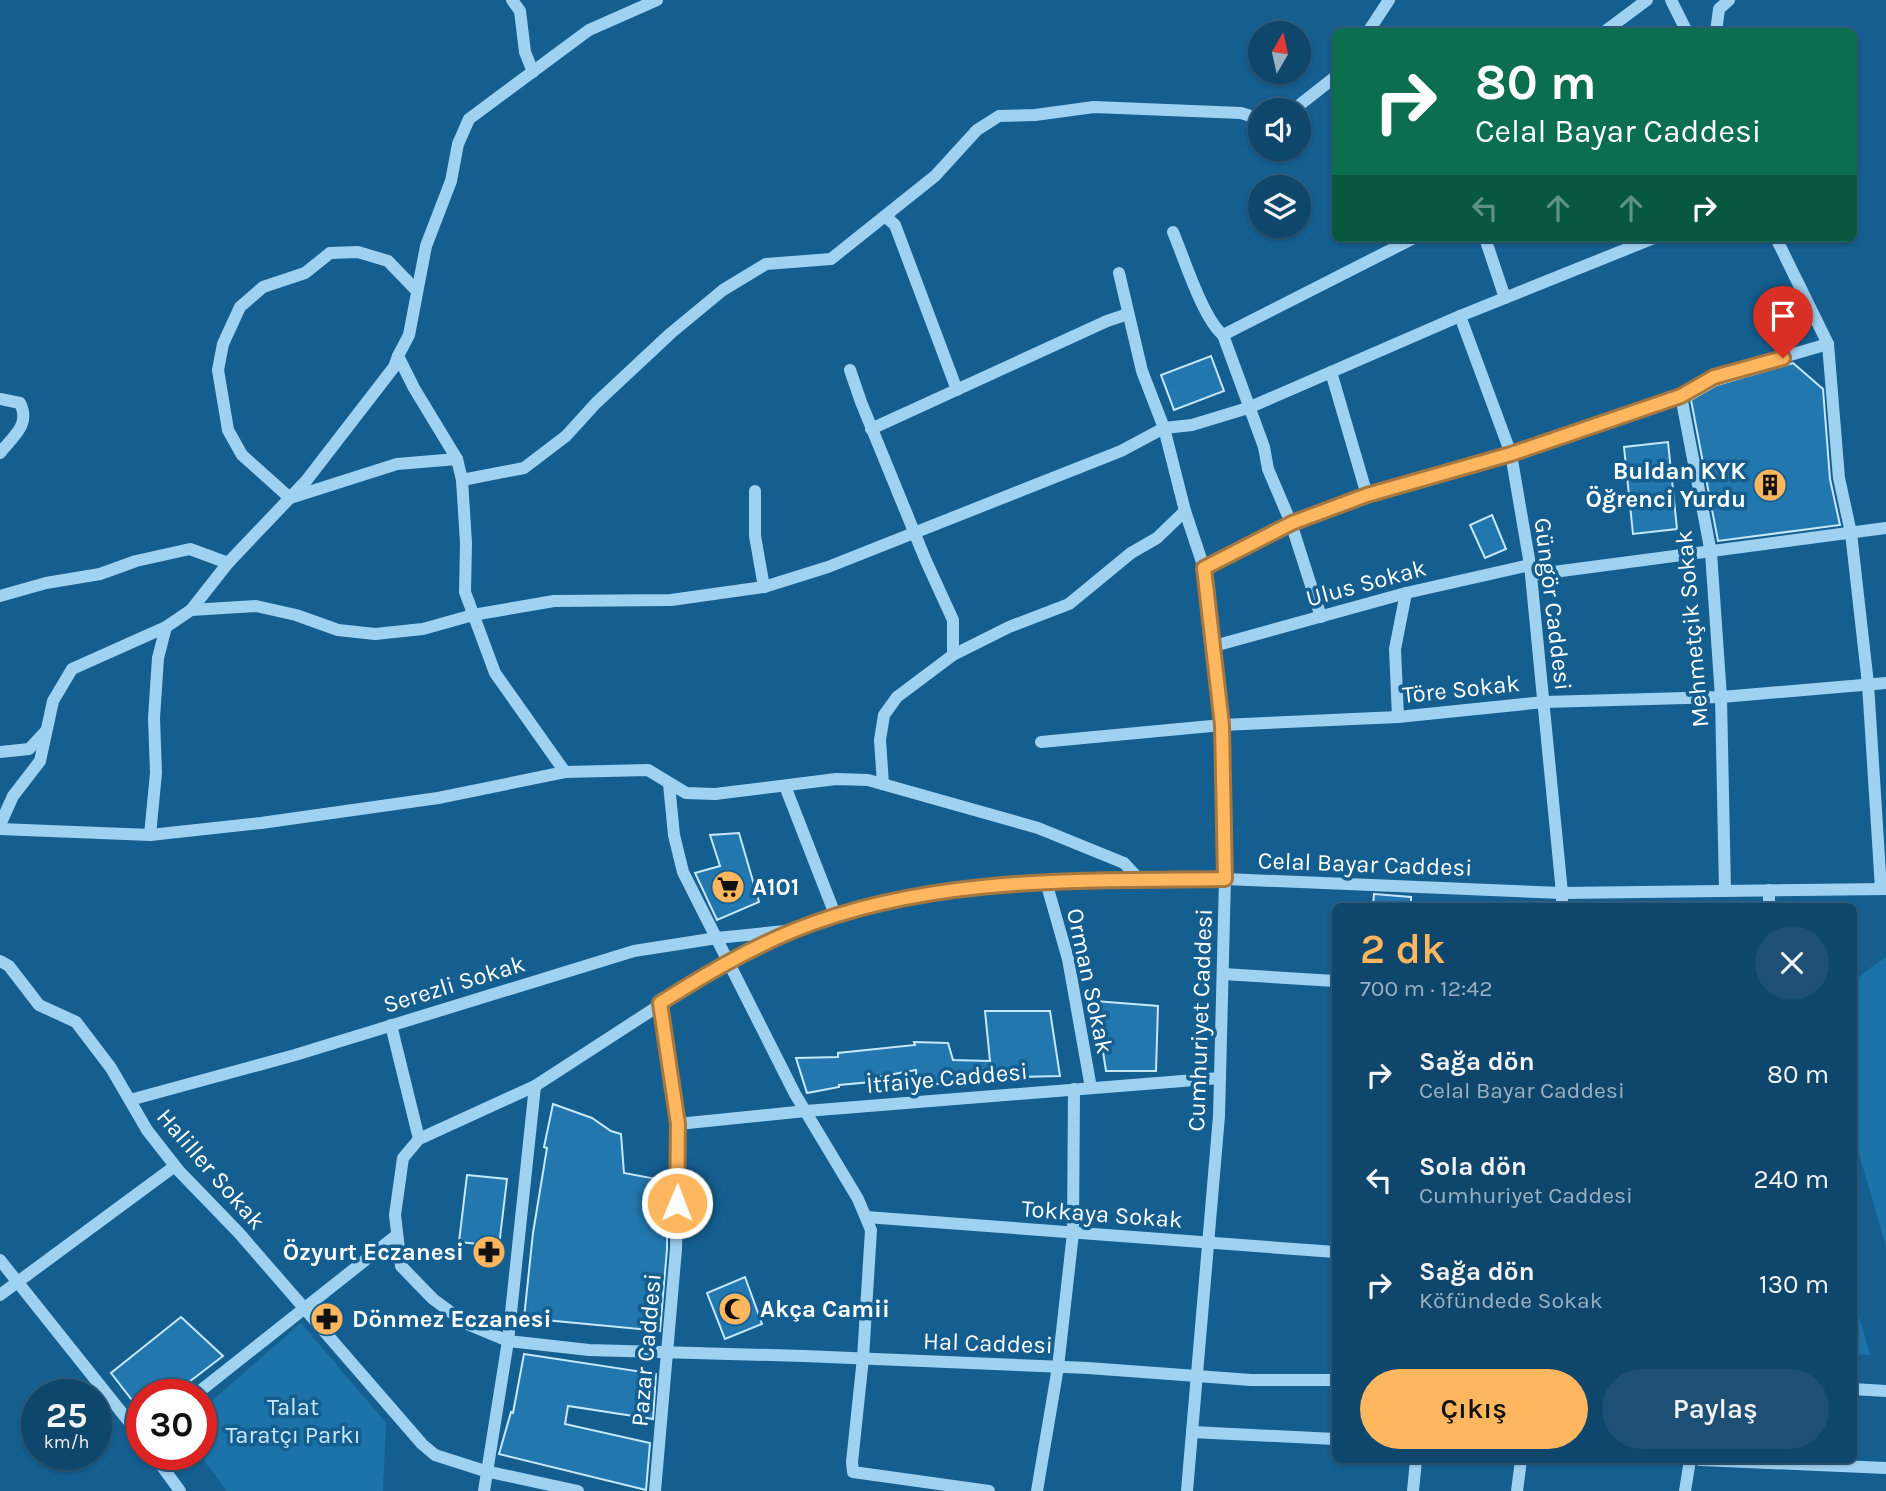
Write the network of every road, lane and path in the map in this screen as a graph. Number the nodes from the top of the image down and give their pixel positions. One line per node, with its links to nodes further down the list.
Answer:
1 (512, 0): 11 (street)
2 (656, 0): 11 (street)
3 (1389, 0): 7 (street)
4 (1647, 0): 8 (street)
5 (1671, 0): 9 (street)
6 (1729, 0): 10 (street)
7 (1371, 28)
8 (1609, 28)
9 (1685, 28)
10 (1717, 28)
11 (533, 72): 22 (street)
12 (1332, 79): 13 (street)
13 (1308, 98)
14 (1248, 115): 15 (street)
15 (885, 216): 31 (street); 40 (street)
16 (1173, 232): 26 (street)
17 (1406, 242): 26 (street)
18 (1486, 242): 23 (street)
19 (1644, 242): 23 (street)
20 (1778, 242): 27 (street)
21 (1119, 274): 24 (street, Cumhuriyet Caddesi)
22 (417, 291): 28 (street); 43 (street)
23 (1505, 298): 25 (street)
24 (1128, 314): 31 (street); 35 (street, Cumhuriyet Caddesi)
25 (1460, 316): 30 (street); 38 (street, Güngör Caddesi)
26 (1223, 335): 34 (street)
27 (1828, 344): 32 (street); 48 (street)
28 (398, 356): 39 (street); 43 (street)
29 (850, 370): 36 (street)
30 (1331, 372): 34 (street); 42 (street)
31 (957, 390): 36 (street)
32 (1681, 396): 38 (street); 49 (street, Mehmetçik Sokak)
33 (0, 399): 37 (street)
34 (1248, 408): 35 (street); 45 (street)
35 (1164, 428): 44 (street, Cumhuriyet Caddesi); 47 (street)
36 (872, 429): 47 (street)
37 (0, 453)
38 (1511, 454): 42 (street); 52 (street, Güngör Caddesi)
39 (457, 459): 40 (street); 43 (street)
40 (462, 481): 57 (street)
41 (755, 491): 53 (street)
42 (1367, 495): 45 (street)
43 (290, 498): 50 (street)
44 (1185, 511): 51 (street, Cumhuriyet Caddesi); 61 (street)
45 (1292, 523): 51 (street); 58 (street)
46 (1886, 528): 48 (street, Ulus Sokak)
47 (914, 533): 53 (street); 61 (street)
48 (1851, 533): 49 (street, Ulus Sokak); 63 (street)
49 (1711, 553): 52 (street, Ulus Sokak); 64 (street, Mehmetçik Sokak)
50 (229, 563): 55 (street); 56 (street)
51 (1204, 568): 60 (street, Cumhuriyet Caddesi)
52 (1531, 570): 54 (street, Ulus Sokak); 65 (street, Güngör Caddesi)
53 (764, 587): 57 (street)
54 (1406, 593): 58 (street, Ulus Sokak); 66 (street)
55 (0, 596)
56 (191, 610): 57 (street); 59 (street)
57 (474, 615): 71 (street)
58 (1321, 617): 60 (street, Ulus Sokak)
59 (166, 626): 68 (street); 77 (street)
60 (1214, 646): 67 (street, Cumhuriyet Caddesi)
61 (953, 655): 74 (street)
62 (1886, 682): 63 (street, Töre Sokak)
63 (1868, 684): 64 (street, Töre Sokak); 72 (street)
64 (1721, 697): 65 (street, Töre Sokak); 83 (street, Mehmetçik Sokak)
65 (1544, 702): 66 (street, Töre Sokak); 84 (street, Güngör Caddesi)
66 (1398, 717): 67 (street, Töre Sokak)
67 (1222, 725): 69 (street, Töre Sokak); 78 (street, Cumhuriyet Caddesi)
68 (47, 731): 70 (street); 76 (street)
69 (1041, 742)
70 (0, 752)
71 (565, 772): 73 (street); 77 (street)
72 (1880, 776): 81 (street)
73 (669, 784): 75 (street); 89 (street)
74 (883, 784): 75 (street); 79 (street)
75 (785, 786): 87 (street)
76 (0, 827): 77 (street)
77 (150, 835)
78 (1225, 879): 79 (street, Celal Bayar Caddesi); 84 (street, Celal Bayar Caddesi); 92 (street, Cumhuriyet Caddesi)
79 (1141, 880): 80 (street, Celal Bayar Caddesi)
80 (1046, 882): 87 (street, Celal Bayar Caddesi); 98 (street, Orman Sokak)
81 (1883, 889): 82 (street, Celal Bayar Caddesi)
82 (1769, 890): 83 (street, Celal Bayar Caddesi); 86 (street)
83 (1725, 891): 84 (street, Celal Bayar Caddesi)
84 (1562, 892): 85 (street, Güngör Caddesi)
85 (1562, 903)
86 (1769, 903)
87 (836, 917): 88 (street, Celal Bayar Caddesi)
88 (795, 930): 89 (street, Serezli Sokak); 91 (street, Celal Bayar Caddesi)
89 (717, 938): 91 (street); 95 (street, Serezli Sokak)
90 (0, 961): 100 (street, Haliller Sokak)
91 (731, 962): 94 (street, Celal Bayar Caddesi); 101 (street)
92 (1223, 974): 93 (street); 96 (street, Cumhuriyet Caddesi)
93 (1332, 981)
94 (660, 1003): 97 (street, Celal Bayar Caddesi); 102 (street, Pazar Caddesi)
95 (391, 1025): 100 (street, Serezli Sokak); 103 (street)
96 (1220, 1078): 98 (street, İtfaiye Caddesi); 108 (street, Cumhuriyet Caddesi)
97 (535, 1086): 103 (street, Celal Bayar Caddesi); 114 (street)
98 (1091, 1088): 99 (street, İtfaiye Caddesi)
99 (1074, 1089): 101 (street, İtfaiye Caddesi); 106 (street)
100 (130, 1100): 104 (street, Haliller Sokak)
101 (806, 1111): 102 (street, İtfaiye Caddesi); 105 (street)
102 (678, 1124): 115 (street, Pazar Caddesi)
103 (419, 1139): 107 (street)
104 (175, 1166): 111 (street); 113 (street, Haliller Sokak)
105 (866, 1217): 106 (street, Tokkaya Sokak); 116 (street)
106 (1073, 1233): 108 (street, Tokkaya Sokak); 117 (street)
107 (397, 1235): 113 (street); 114 (street, Hal Caddesi)
108 (1209, 1243): 109 (street, Tokkaya Sokak); 118 (street, Cumhuriyet Caddesi)
109 (1332, 1252)
110 (0, 1260): 111 (street)
111 (17, 1282): 112 (street); 123 (street)
112 (0, 1295)
113 (303, 1309): 119 (street); 132 (street, Haliller Sokak)
114 (508, 1341): 115 (street, Hal Caddesi); 132 (street)
115 (665, 1352): 116 (street, Hal Caddesi); 136 (street, Pazar Caddesi)
116 (863, 1358): 117 (street, Hal Caddesi); 137 (street)
117 (1058, 1367): 118 (street, Hal Caddesi); 138 (street)
118 (1198, 1376): 120 (street, Hal Caddesi); 124 (street, Cumhuriyet Caddesi)
119 (215, 1379)
120 (1332, 1380)
121 (1857, 1388): 122 (street)
122 (1886, 1391)
123 (126, 1418)
124 (1192, 1432): 125 (street); 139 (street, Cumhuriyet Caddesi)
125 (1332, 1439)
126 (1416, 1463): 140 (street)
127 (1521, 1463): 141 (street)
128 (1690, 1463): 142 (street)
129 (1770, 1463): 130 (street)
130 (1886, 1468)
131 (163, 1470): 133 (street)
132 (485, 1471): 134 (street); 135 (street, Haliller Sokak)
133 (176, 1490)
134 (484, 1491)
135 (578, 1491)
136 (655, 1491)
137 (989, 1491)
138 (1037, 1491)
139 (1187, 1491)
140 (1413, 1491)
141 (1517, 1491)
142 (1685, 1491)

